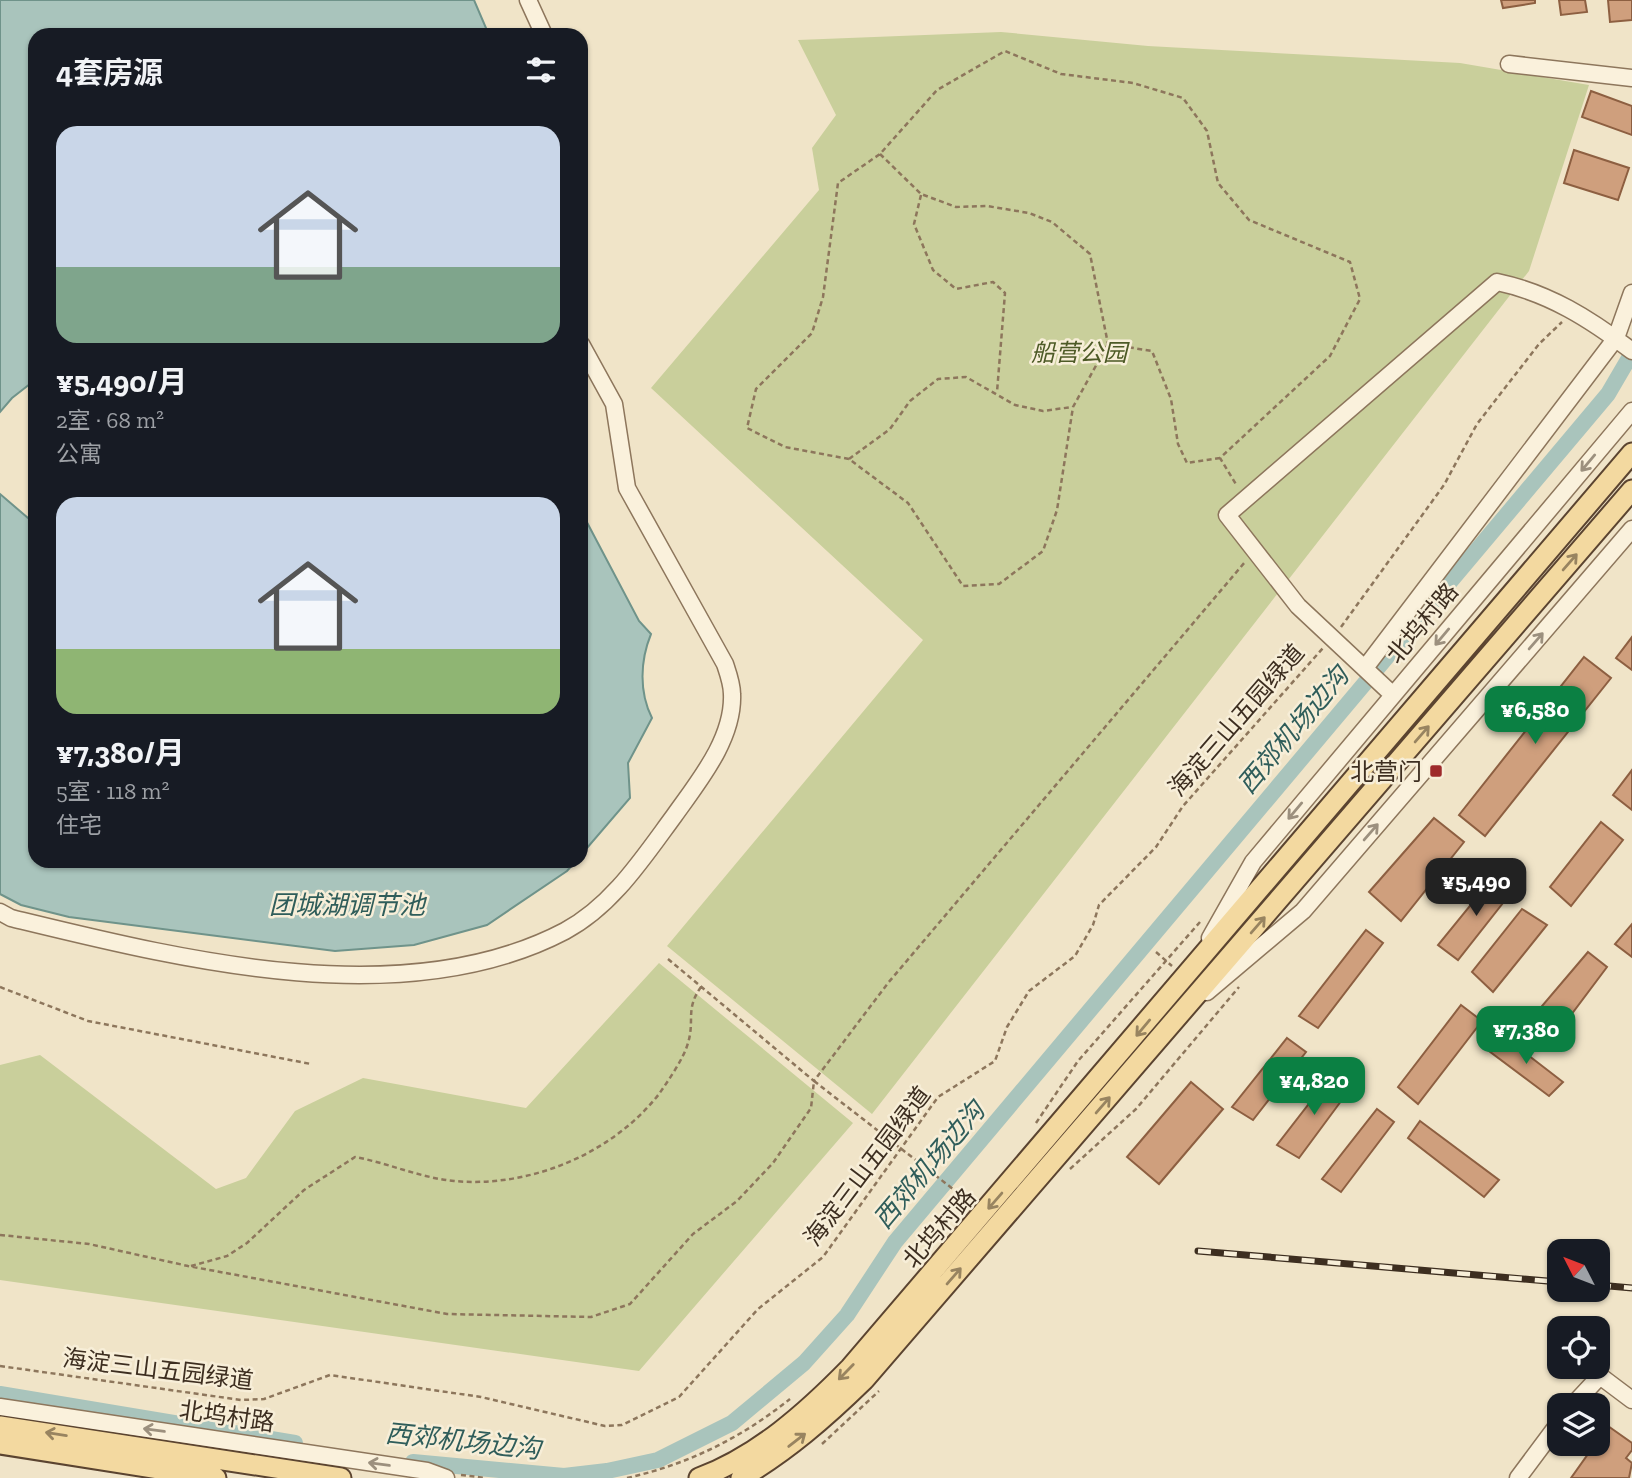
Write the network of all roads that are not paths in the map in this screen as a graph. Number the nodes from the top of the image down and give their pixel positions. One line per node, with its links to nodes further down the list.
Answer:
1 (528, 0): 2 (street)
2 (541, 28)
3 (1509, 64): 4 (street)
4 (1632, 78)
5 (1632, 293): 6 (street)
6 (1625, 345): 12 (street); 12 (street)
7 (588, 357): 14 (street)
8 (1632, 411): 13 (street, 北坞村路, one-way to 13)
9 (1632, 453): 15 (main road, 北坞村路)
10 (1632, 490): 16 (main road, 北坞村路, one-way to 10)
11 (1632, 529): 16 (street, 北坞村路, one-way to 11)
12 (1369, 672): 13 (street)
13 (1393, 695): 15 (street, 北坞村路, one-way to 15)
14 (0, 912)
15 (1180, 971): 26 (main road, 北坞村路, one-way to 26)
16 (1181, 1014): 27 (main road, 北坞村路, one-way to 16)
17 (1584, 1393): 18 (street)
18 (1632, 1401)
19 (0, 1407): 25 (street, 北坞村路, one-way to 19)
20 (0, 1426): 24 (main road, 北坞村路, one-way to 20)
21 (1547, 1439): 28 (street)
22 (0, 1444): 23 (main road)
23 (216, 1478)
24 (341, 1478)
25 (446, 1478)
26 (699, 1478)
27 (741, 1478)
28 (1518, 1478)

